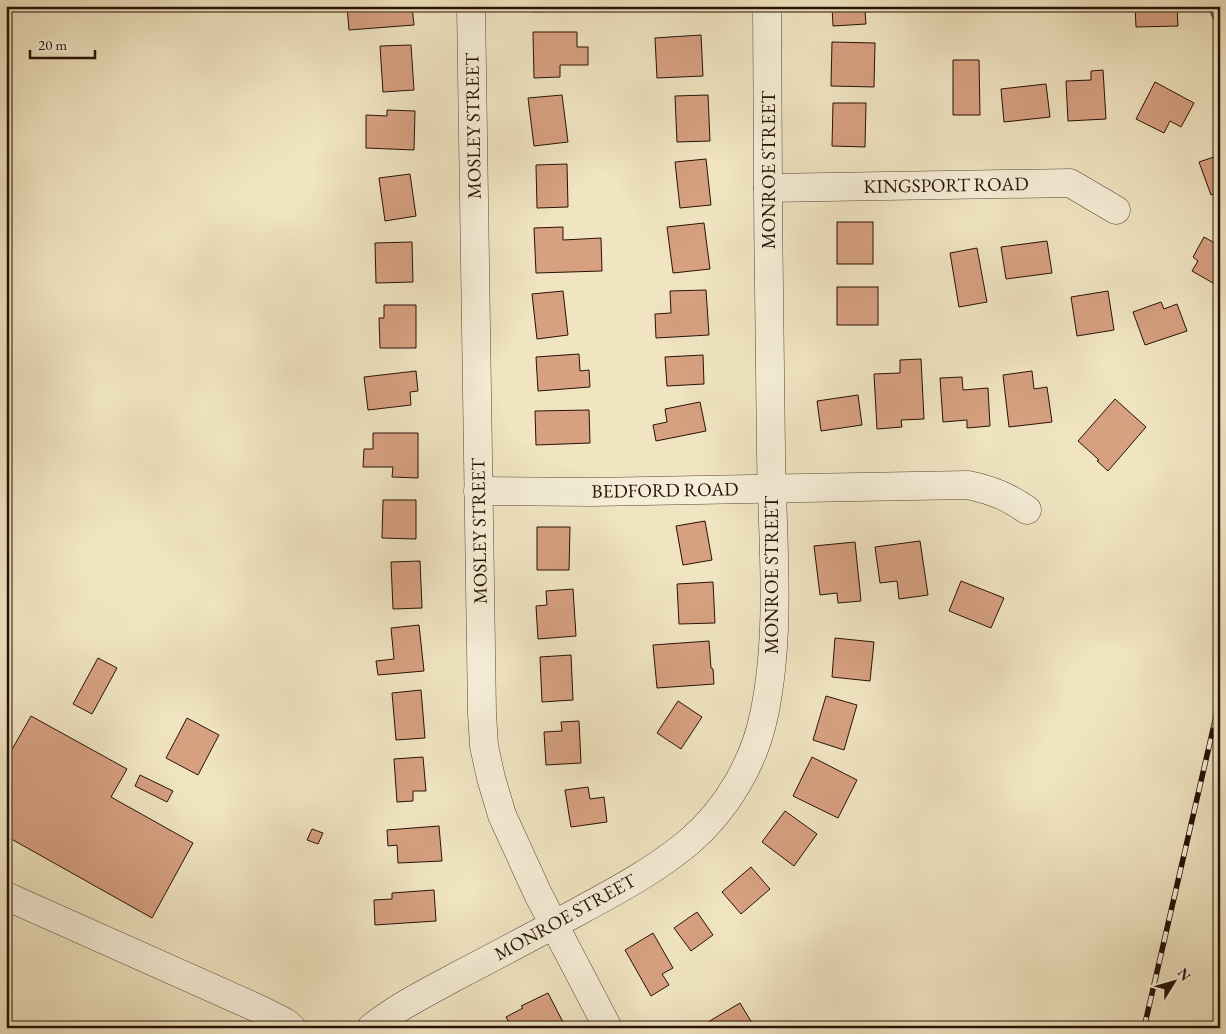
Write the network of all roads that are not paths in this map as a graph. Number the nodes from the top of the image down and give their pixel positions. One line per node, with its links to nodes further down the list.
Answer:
1 (472, 6): 6 (street, MOSLEY STREET)
2 (767, 6): 3 (street, MONROE STREET)
3 (768, 188): 4 (street, KINGSPORT ROAD); 5 (street, MONROE STREET)
4 (1116, 210)
5 (772, 488): 6 (street, BEDFORD ROAD); 7 (street, BEDFORD ROAD); 9 (street, MONROE STREET)
6 (478, 491): 9 (street, MOSLEY STREET)
7 (1027, 510)
8 (6, 896): 10 (street)
9 (554, 925): 11 (street, MONROE STREET); 12 (street, MOSLEY STREET)
10 (292, 1028)
11 (371, 1028)
12 (608, 1028)

